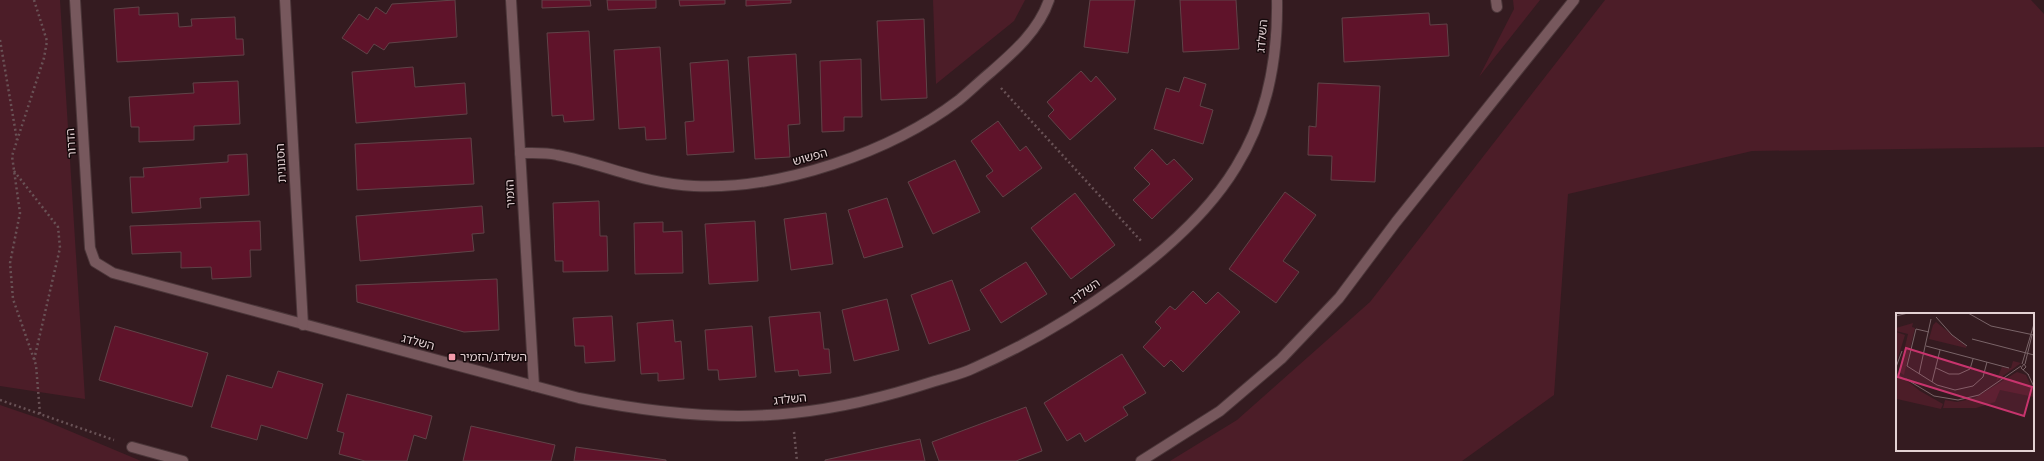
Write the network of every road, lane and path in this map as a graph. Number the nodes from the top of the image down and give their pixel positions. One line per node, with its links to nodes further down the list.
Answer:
1 (34, 0): 10 (path)
2 (74, 0): 14 (street, הדרור)
3 (285, 0): 15 (street, הסנונית)
4 (511, 0): 11 (street, הזמיר)
5 (1049, 0): 9 (street, הפשוש)
6 (1277, 0): 13 (street, השלדג)
7 (1574, 0): 24 (street)
8 (0, 40): 10 (path)
9 (988, 74): 11 (street, הפשוש); 13 (path)
10 (17, 140): 12 (path)
11 (520, 153): 17 (street, הזמיר)
12 (14, 170): 16 (path); 16 (path)
13 (1155, 256): 19 (street, השלדג)
14 (113, 273): 15 (street, השלדג)
15 (303, 325): 17 (street, השלדג)
16 (34, 360): 20 (path)
17 (534, 386): 19 (street, השלדג)
18 (0, 400): 20 (path)
19 (792, 413): 23 (path)
20 (40, 414): 21 (path)
21 (132, 447): 22 (street)
22 (183, 461)
23 (797, 461)
24 (1141, 461)

